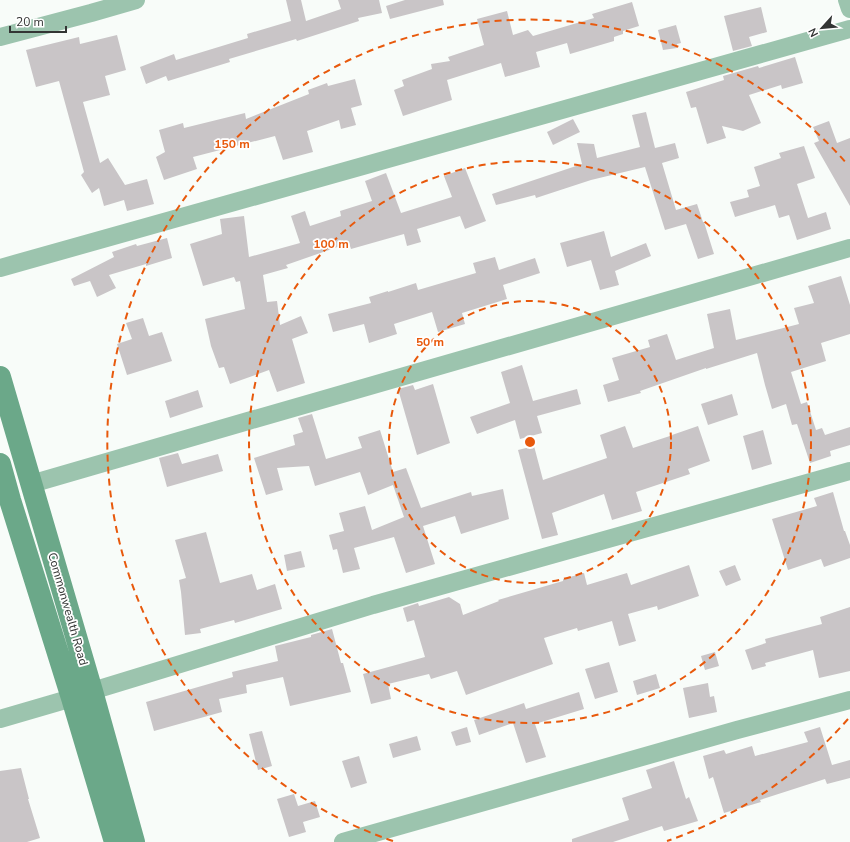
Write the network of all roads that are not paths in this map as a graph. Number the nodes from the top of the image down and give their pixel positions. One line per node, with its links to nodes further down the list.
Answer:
1 (136, 0): 3 (street)
2 (847, 0): 4 (street)
3 (89, 6): 6 (street)
4 (850, 9)
5 (850, 29): 8 (street)
6 (0, 36)
7 (850, 248): 12 (street)
8 (0, 268)
9 (0, 377): 12 (main road, Commonwealth Road)
10 (0, 464): 13 (main road, Commonwealth Road)
11 (850, 471): 14 (street)
12 (31, 484): 14 (main road, Commonwealth Road)
13 (5, 501): 14 (main road, Commonwealth Road)
14 (82, 694): 16 (street); 17 (main road, Commonwealth Road); 18 (main road, Commonwealth Road)
15 (850, 700): 19 (street)
16 (0, 719)
17 (115, 842)
18 (134, 842)
19 (343, 842)

